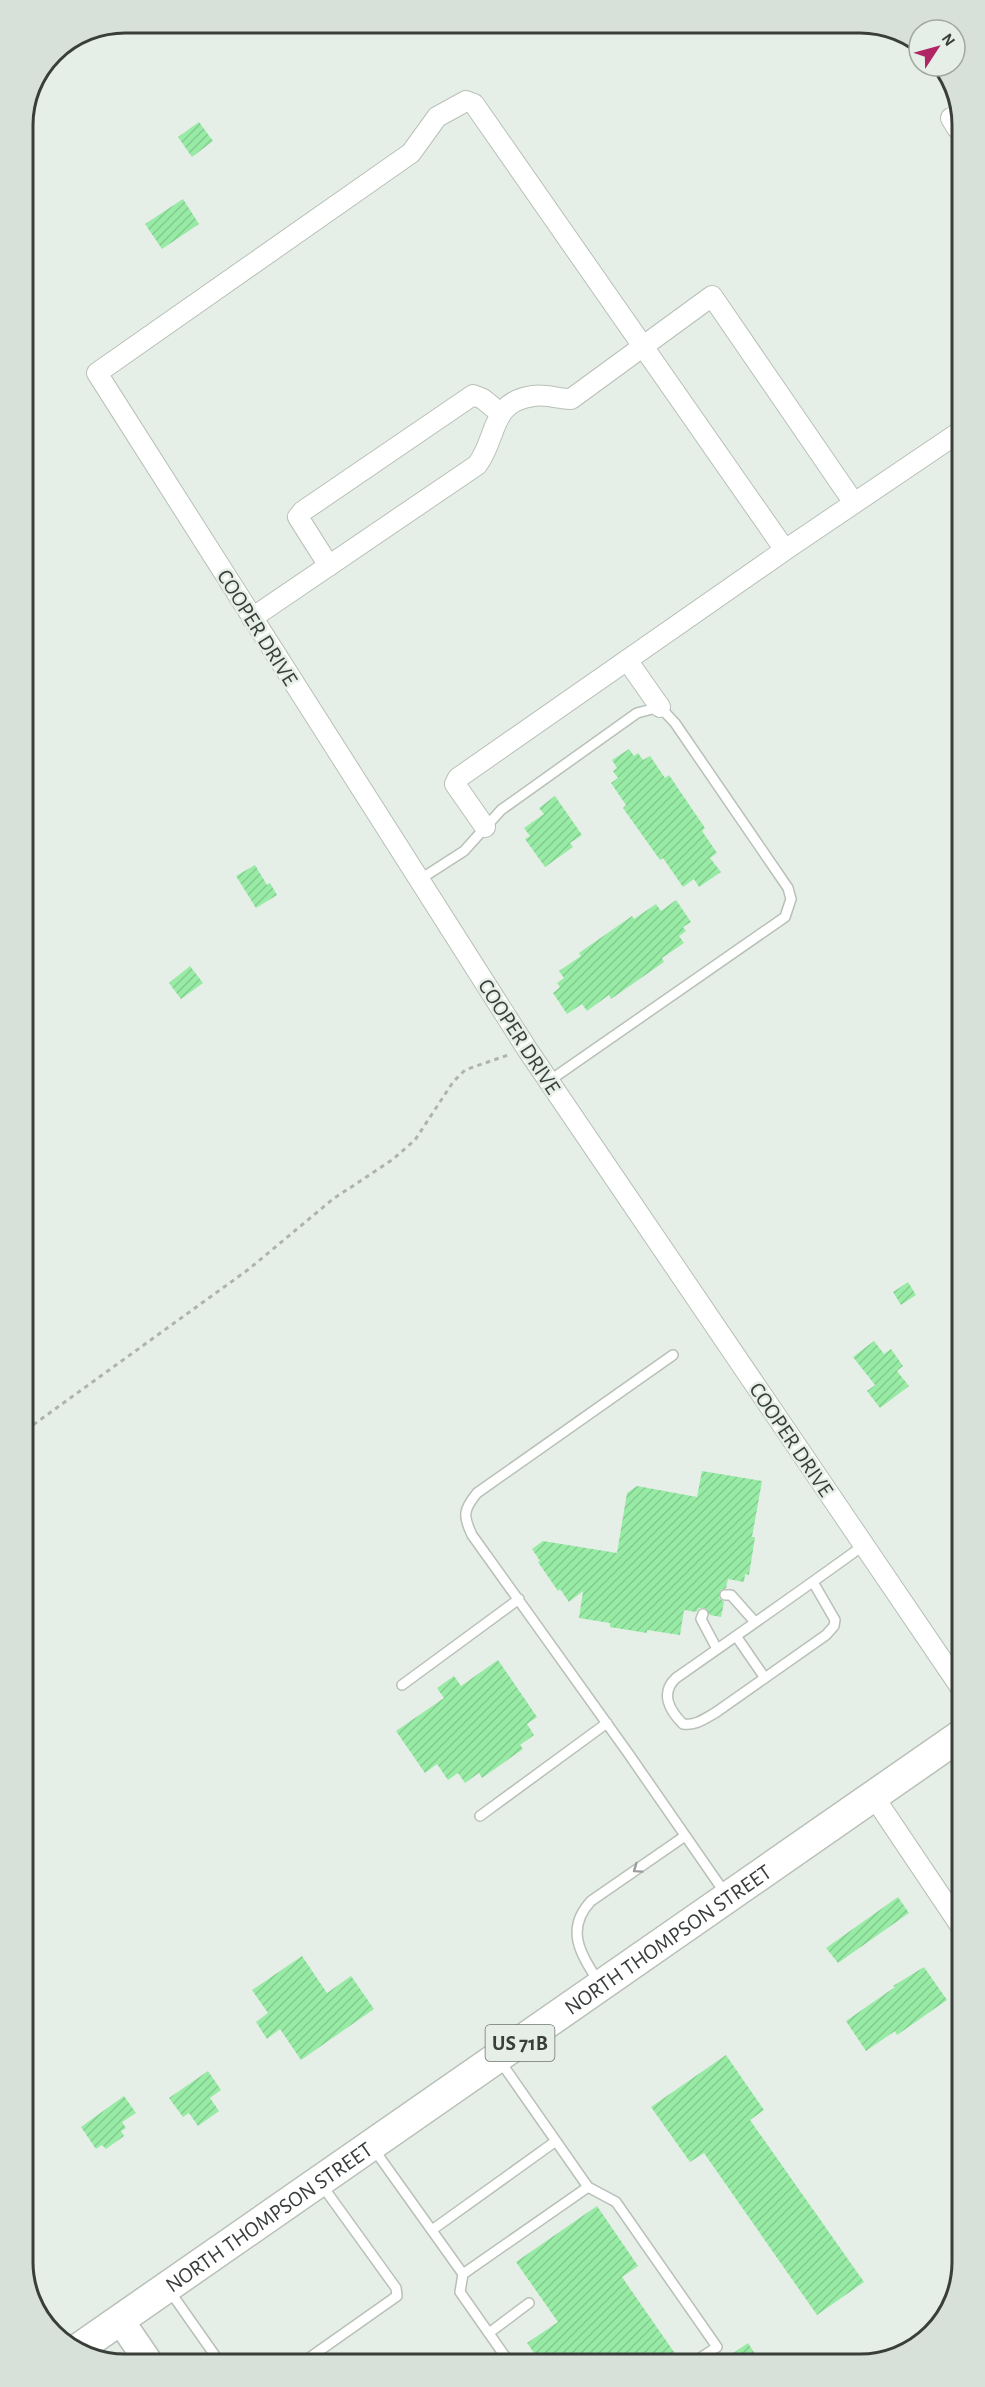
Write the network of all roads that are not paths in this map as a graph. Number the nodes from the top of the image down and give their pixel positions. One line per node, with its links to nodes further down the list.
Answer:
1 (642, 347): 2 (street); 4 (street); 5 (street); 7 (street, COOPER DRIVE)
2 (500, 413): 6 (street); 6 (street)
3 (952, 437): 4 (street)
4 (855, 503): 5 (street)
5 (785, 550): 8 (street)
6 (329, 566): 7 (street)
7 (252, 618): 11 (street, COOPER DRIVE)
8 (627, 660): 9 (street); 10 (street)
9 (660, 707): 10 (lane); 12 (lane)
10 (485, 827): 11 (lane)
11 (419, 880): 12 (street, COOPER DRIVE)
12 (549, 1081): 14 (street, COOPER DRIVE)
13 (673, 1355): 17 (lane)
14 (864, 1545): 15 (lane); 22 (street, COOPER DRIVE)
15 (813, 1582): 19 (lane); 23 (lane)
16 (725, 1595): 19 (lane)
17 (519, 1599): 24 (lane); 25 (lane)
18 (703, 1614): 21 (lane)
19 (755, 1622): 20 (lane)
20 (736, 1636): 21 (lane); 23 (lane)
21 (717, 1649): 23 (lane)
22 (952, 1675)
23 (765, 1678)
24 (402, 1685)
25 (607, 1723): 28 (lane); 29 (lane)
26 (952, 1741): 27 (main road, NORTH THOMPSON STREET / US 71B)
27 (874, 1797): 30 (main road, NORTH THOMPSON STREET / US 71B); 31 (street)
28 (480, 1816)
29 (685, 1836): 30 (lane); 32 (lane, one-way to 32)
30 (728, 1898): 32 (main road, NORTH THOMPSON STREET / US 71B)
31 (952, 1913)
32 (602, 1987): 33 (main road, NORTH THOMPSON STREET / US 71B)
33 (499, 2058): 34 (lane); 35 (main road, NORTH THOMPSON STREET / US 71B)
34 (556, 2141): 37 (lane); 38 (lane)
35 (372, 2146): 36 (main road, NORTH THOMPSON STREET / US 71B); 38 (lane)
36 (319, 2182): 40 (main road, NORTH THOMPSON STREET / US 71B); 47 (lane)
37 (588, 2187): 39 (lane); 49 (lane)
38 (432, 2230): 39 (lane)
39 (463, 2274): 43 (lane)
40 (167, 2288): 42 (main road, NORTH THOMPSON STREET / US 71B); 46 (lane)
41 (529, 2303): 43 (lane)
42 (120, 2320): 44 (main road, NORTH THOMPSON STREET / US 71B); 45 (street)
43 (489, 2333): 48 (lane)
44 (84, 2345)
45 (143, 2354)
46 (214, 2354)
47 (315, 2354)
48 (503, 2354)
49 (708, 2354)

